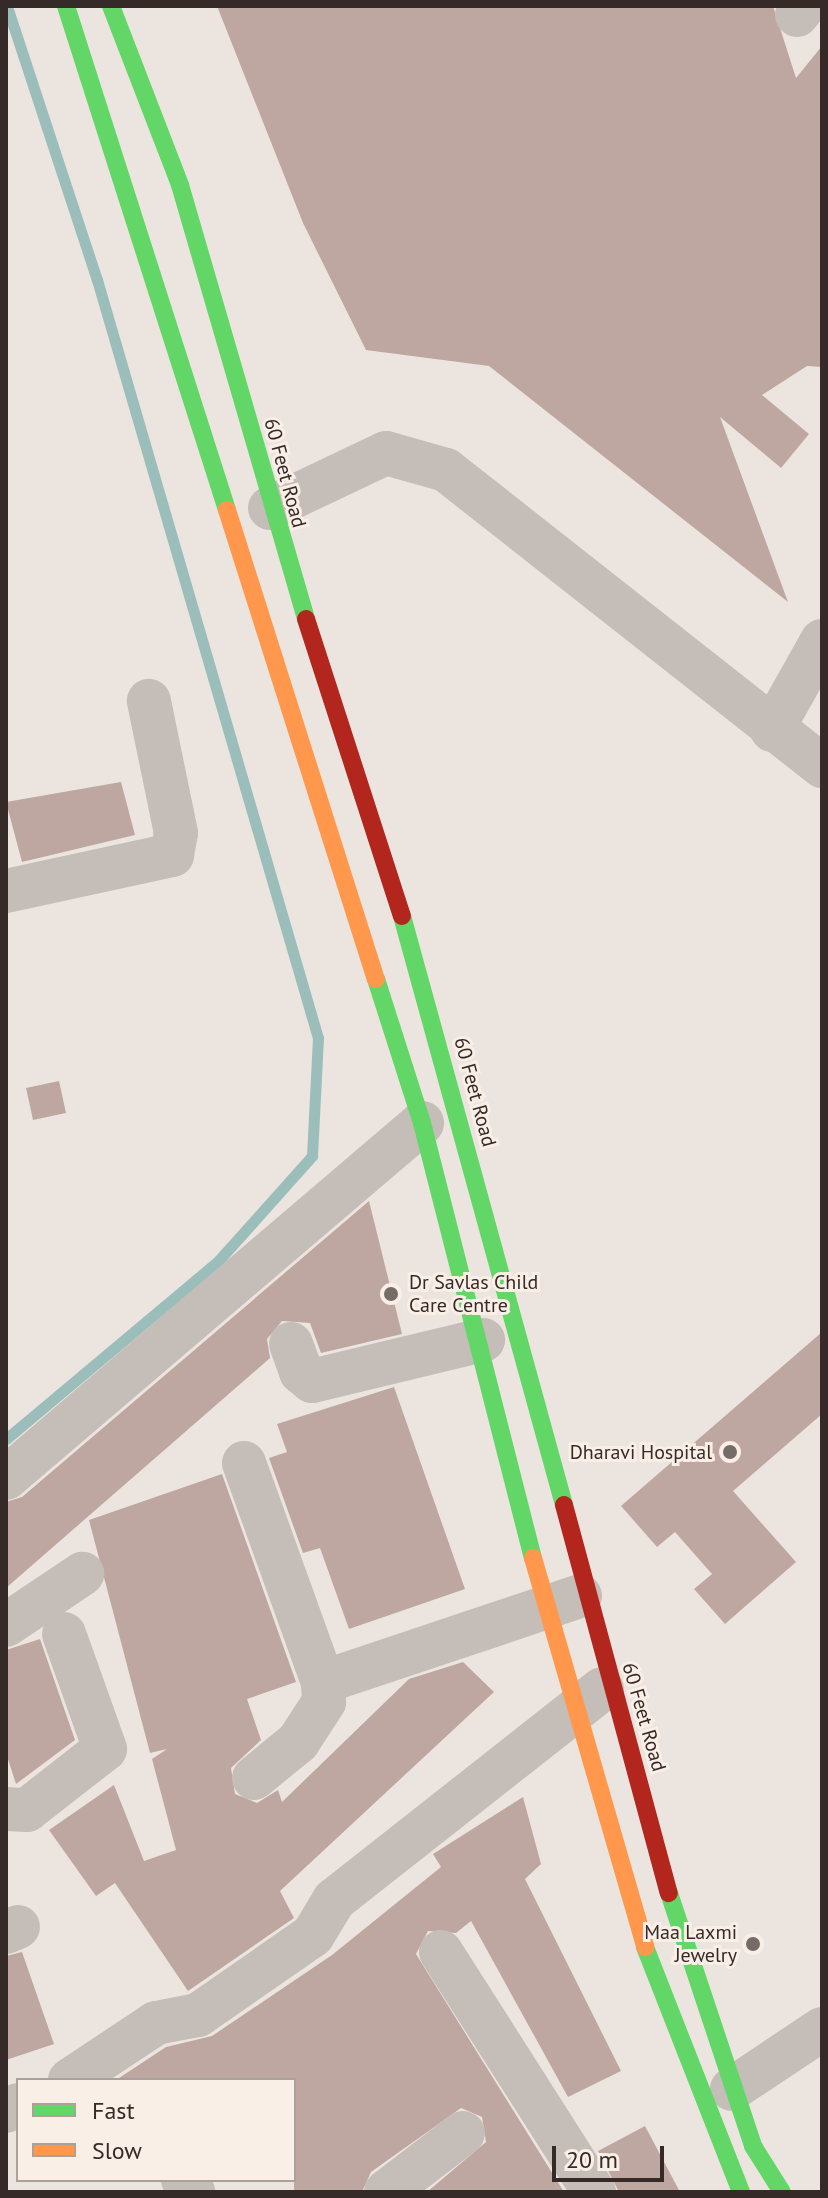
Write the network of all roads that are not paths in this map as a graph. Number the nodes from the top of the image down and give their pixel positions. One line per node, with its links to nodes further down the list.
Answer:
1 (66, 6): 9 (main road, 60 Feet Road)
2 (111, 6): 3 (main road, 60 Feet Road)
3 (270, 508): 6 (street); 15 (main road, 60 Feet Road)
4 (822, 641): 6 (street)
5 (149, 701): 8 (street)
6 (772, 730): 7 (street)
7 (822, 766)
8 (6, 891)
9 (422, 1123): 10 (main road, 60 Feet Road); 13 (street)
10 (483, 1340): 11 (street); 15 (main road, 60 Feet Road)
11 (291, 1344)
12 (244, 1463): 18 (street)
13 (6, 1478)
14 (82, 1574): 16 (street)
15 (569, 1600): 18 (street); 19 (main road, 60 Feet Road); 20 (main road, 60 Feet Road)
16 (6, 1625)
17 (64, 1634): 22 (street)
18 (323, 1682): 21 (street)
19 (611, 1683): 20 (street); 26 (main road, 60 Feet Road)
20 (573, 1712): 25 (street); 28 (main road, 60 Feet Road)
21 (254, 1778)
22 (6, 1809)
23 (441, 1952): 30 (street)
24 (822, 2029): 26 (street)
25 (89, 2076)
26 (732, 2089): 31 (main road, 60 Feet Road)
27 (463, 2133): 29 (street)
28 (736, 2190)
29 (386, 2192)
30 (594, 2192)
31 (782, 2192)

